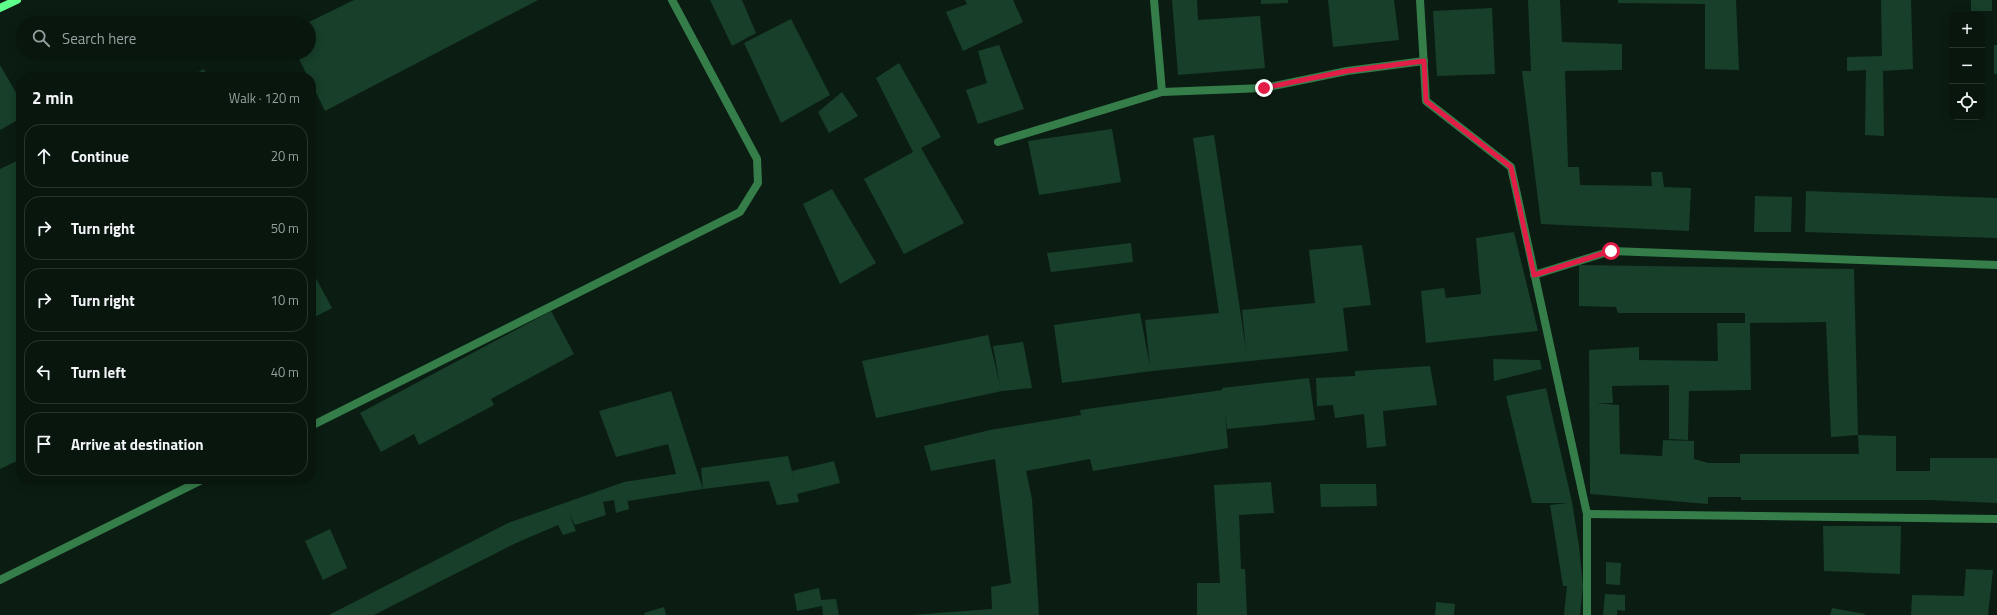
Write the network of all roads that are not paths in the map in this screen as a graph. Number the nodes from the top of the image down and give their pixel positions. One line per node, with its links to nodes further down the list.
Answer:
1 (17, 0): 5 (street)
2 (672, 0): 11 (street)
3 (1154, 0): 7 (street)
4 (1420, 0): 6 (street)
5 (0, 8)
6 (1424, 61): 7 (street); 10 (street)
7 (1162, 92): 8 (street)
8 (998, 142)
9 (1997, 265): 10 (street)
10 (1534, 275): 13 (street)
11 (316, 424)
12 (194, 484): 15 (street)
13 (1587, 514): 14 (street); 16 (street)
14 (1997, 520)
15 (0, 580)
16 (1587, 615)

